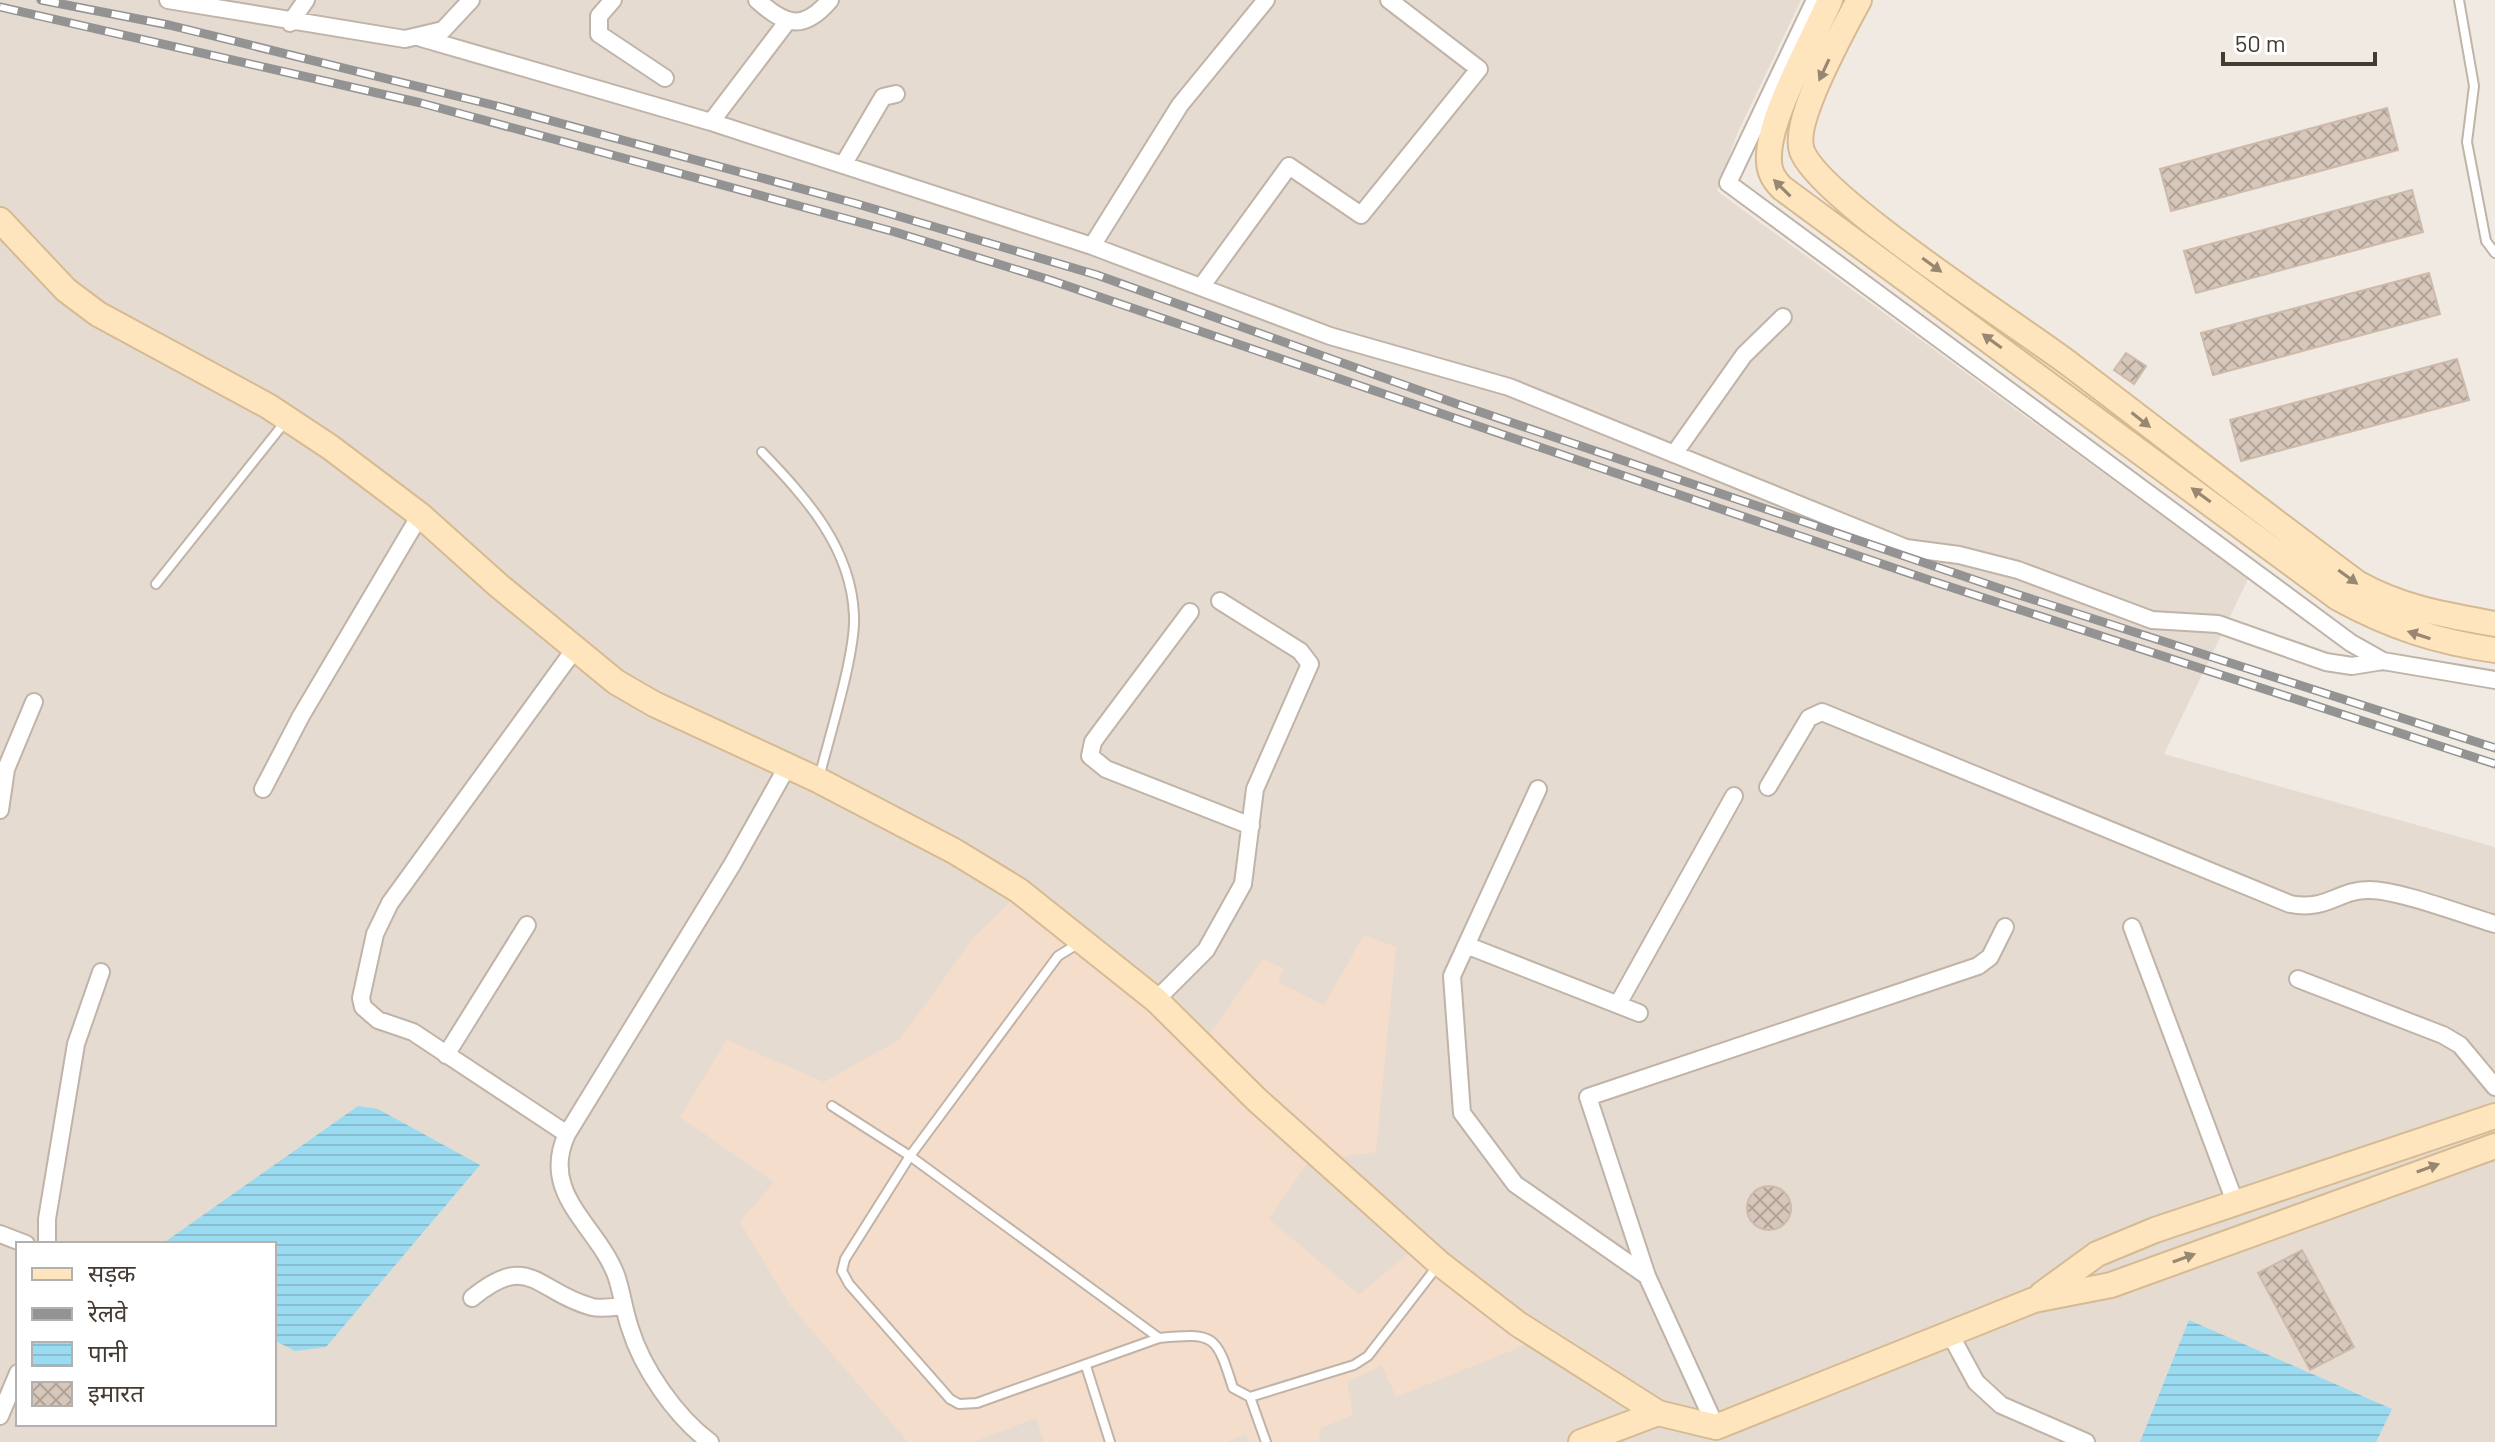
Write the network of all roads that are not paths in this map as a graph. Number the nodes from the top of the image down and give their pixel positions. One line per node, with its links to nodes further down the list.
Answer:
1 (168, 0): 14 (street)
2 (306, 0): 14 (street)
3 (471, 0): 15 (street)
4 (613, 0): 16 (street)
5 (757, 0): 13 (street)
6 (830, 0): 13 (street)
7 (1266, 0): 21 (street)
8 (1389, 0): 23 (street)
9 (1815, 0): 35 (street)
10 (1830, 0): 34 (street, one-way to 10)
11 (1859, 0): 32 (street, one-way to 32)
12 (2459, 0): 22 (lane)
13 (787, 22): 18 (street)
14 (290, 23): 15 (street)
15 (421, 38): 18 (street)
16 (665, 78)
17 (896, 94): 19 (street)
18 (711, 122): 19 (street)
19 (843, 165): 21 (street)
20 (0, 220): 25 (street)
21 (1092, 246): 23 (street)
22 (2495, 253)
23 (1201, 287): 27 (street)
24 (1783, 317): 27 (street)
25 (288, 419): 28 (street); 29 (lane)
26 (762, 452): 39 (lane)
27 (1674, 454): 35 (street)
28 (420, 515): 33 (street); 41 (street)
29 (156, 584)
30 (1220, 601): 45 (street)
31 (1190, 612): 45 (street)
32 (2495, 624)
33 (574, 650): 38 (street); 57 (street)
34 (2495, 650)
35 (2383, 661): 36 (street)
36 (2495, 680)
37 (34, 702): 44 (street)
38 (787, 767): 39 (street); 61 (street)
39 (818, 780): 50 (street)
40 (1768, 787): 46 (street)
41 (263, 789)
42 (1538, 789): 51 (street)
43 (1734, 796): 55 (street)
44 (0, 810)
45 (1251, 826): 54 (street)
46 (2495, 924)
47 (527, 925): 57 (street)
48 (2005, 927): 69 (street)
49 (2132, 927): 64 (street)
50 (1083, 941): 54 (street); 63 (lane)
51 (1466, 945): 55 (street); 69 (street)
52 (101, 972): 67 (street)
53 (2298, 979): 58 (street)
54 (1156, 1000): 68 (street)
55 (1618, 1004): 56 (street)
56 (1639, 1013)
57 (446, 1055): 61 (street)
58 (2495, 1087)
59 (832, 1106): 63 (lane)
60 (2495, 1116): 64 (street)
61 (567, 1134): 72 (street)
62 (2495, 1146): 71 (street, one-way to 62)
63 (910, 1156): 74 (lane); 75 (lane)
64 (2235, 1202): 71 (street)
65 (0, 1234): 66 (street)
66 (21, 1242)
67 (47, 1242)
68 (1439, 1263): 77 (lane); 78 (street)
69 (1647, 1276): 80 (street)
70 (472, 1298): 72 (street)
71 (2034, 1300): 73 (street)
72 (624, 1306): 81 (street)
73 (1950, 1334): 80 (street); 85 (street)
74 (1159, 1338): 75 (lane); 77 (lane)
75 (1086, 1366): 82 (lane)
76 (16, 1378): 79 (street)
77 (1250, 1397): 83 (lane)
78 (1658, 1413): 80 (street); 84 (street)
79 (0, 1416)
80 (1716, 1427)
81 (710, 1442)
82 (1110, 1442)
83 (1266, 1442)
84 (1581, 1442)
85 (2086, 1442)

